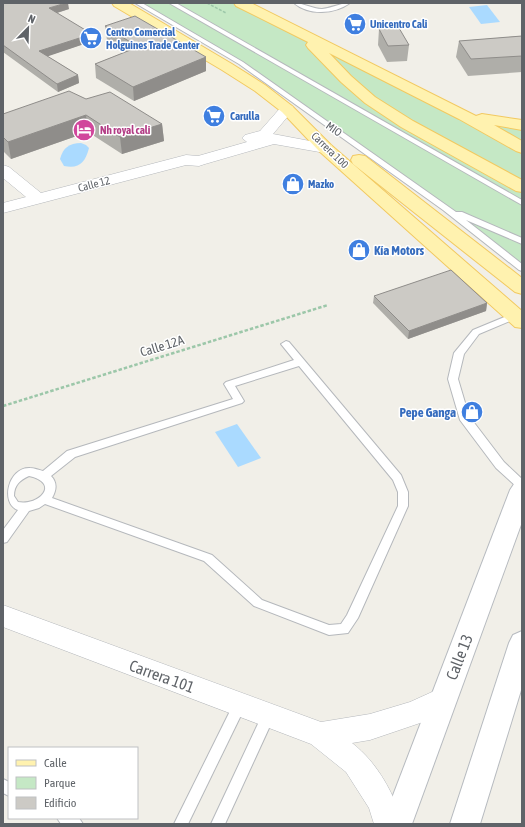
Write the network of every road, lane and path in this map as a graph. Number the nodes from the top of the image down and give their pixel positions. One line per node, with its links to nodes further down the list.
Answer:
1 (119, 3): 8 (main road, Carrera 100)
2 (138, 3): 20 (lane, MIO)
3 (172, 3): 18 (lane)
4 (241, 3): 7 (main road)
5 (297, 3): 6 (lane)
6 (347, 3)
7 (301, 32): 9 (main road); 16 (main road)
8 (287, 108): 10 (main road, Carrera 100); 14 (street, Calle 12)
9 (466, 116): 11 (main road); 13 (main road)
10 (304, 125): 12 (main road, Carrera 100); 23 (main road)
11 (522, 125)
12 (325, 148): 14 (street, Calle 12); 25 (main road, Carrera 100)
13 (522, 148)
14 (186, 160): 17 (street, Calle 12)
15 (3, 170): 17 (street)
16 (522, 188)
17 (38, 199): 19 (street, Calle 12)
18 (522, 203)
19 (3, 208)
20 (446, 208): 21 (lane); 22 (lane, MIO)
21 (522, 241)
22 (522, 268)
23 (522, 288)
24 (328, 305): 29 (path, Calle 12A)
25 (518, 319): 26 (main road); 32 (lane)
26 (522, 335)
27 (286, 344): 28 (lane)
28 (300, 362): 30 (lane); 34 (lane)
29 (3, 406)
30 (45, 475): 31 (lane); 34 (lane)
31 (5, 483): 35 (lane)
32 (522, 485)
33 (522, 490): 40 (main road, Calle 13)
34 (45, 500): 35 (lane)
35 (26, 507): 36 (lane)
36 (3, 539)
37 (3, 616): 41 (street, Carrera 101)
38 (522, 643): 39 (main road)
39 (516, 682): 50 (main road)
40 (443, 699): 43 (street, Carrera 101); 49 (main road, Calle 13)
41 (240, 705): 42 (street, Carrera 101); 46 (lane)
42 (269, 715): 43 (street, Carrera 101); 47 (lane)
43 (322, 734): 48 (street, Carrera 101)
44 (66, 819): 45 (lane)
45 (76, 824)
46 (181, 824)
47 (218, 824)
48 (389, 824)
49 (397, 824)
50 (465, 824)

